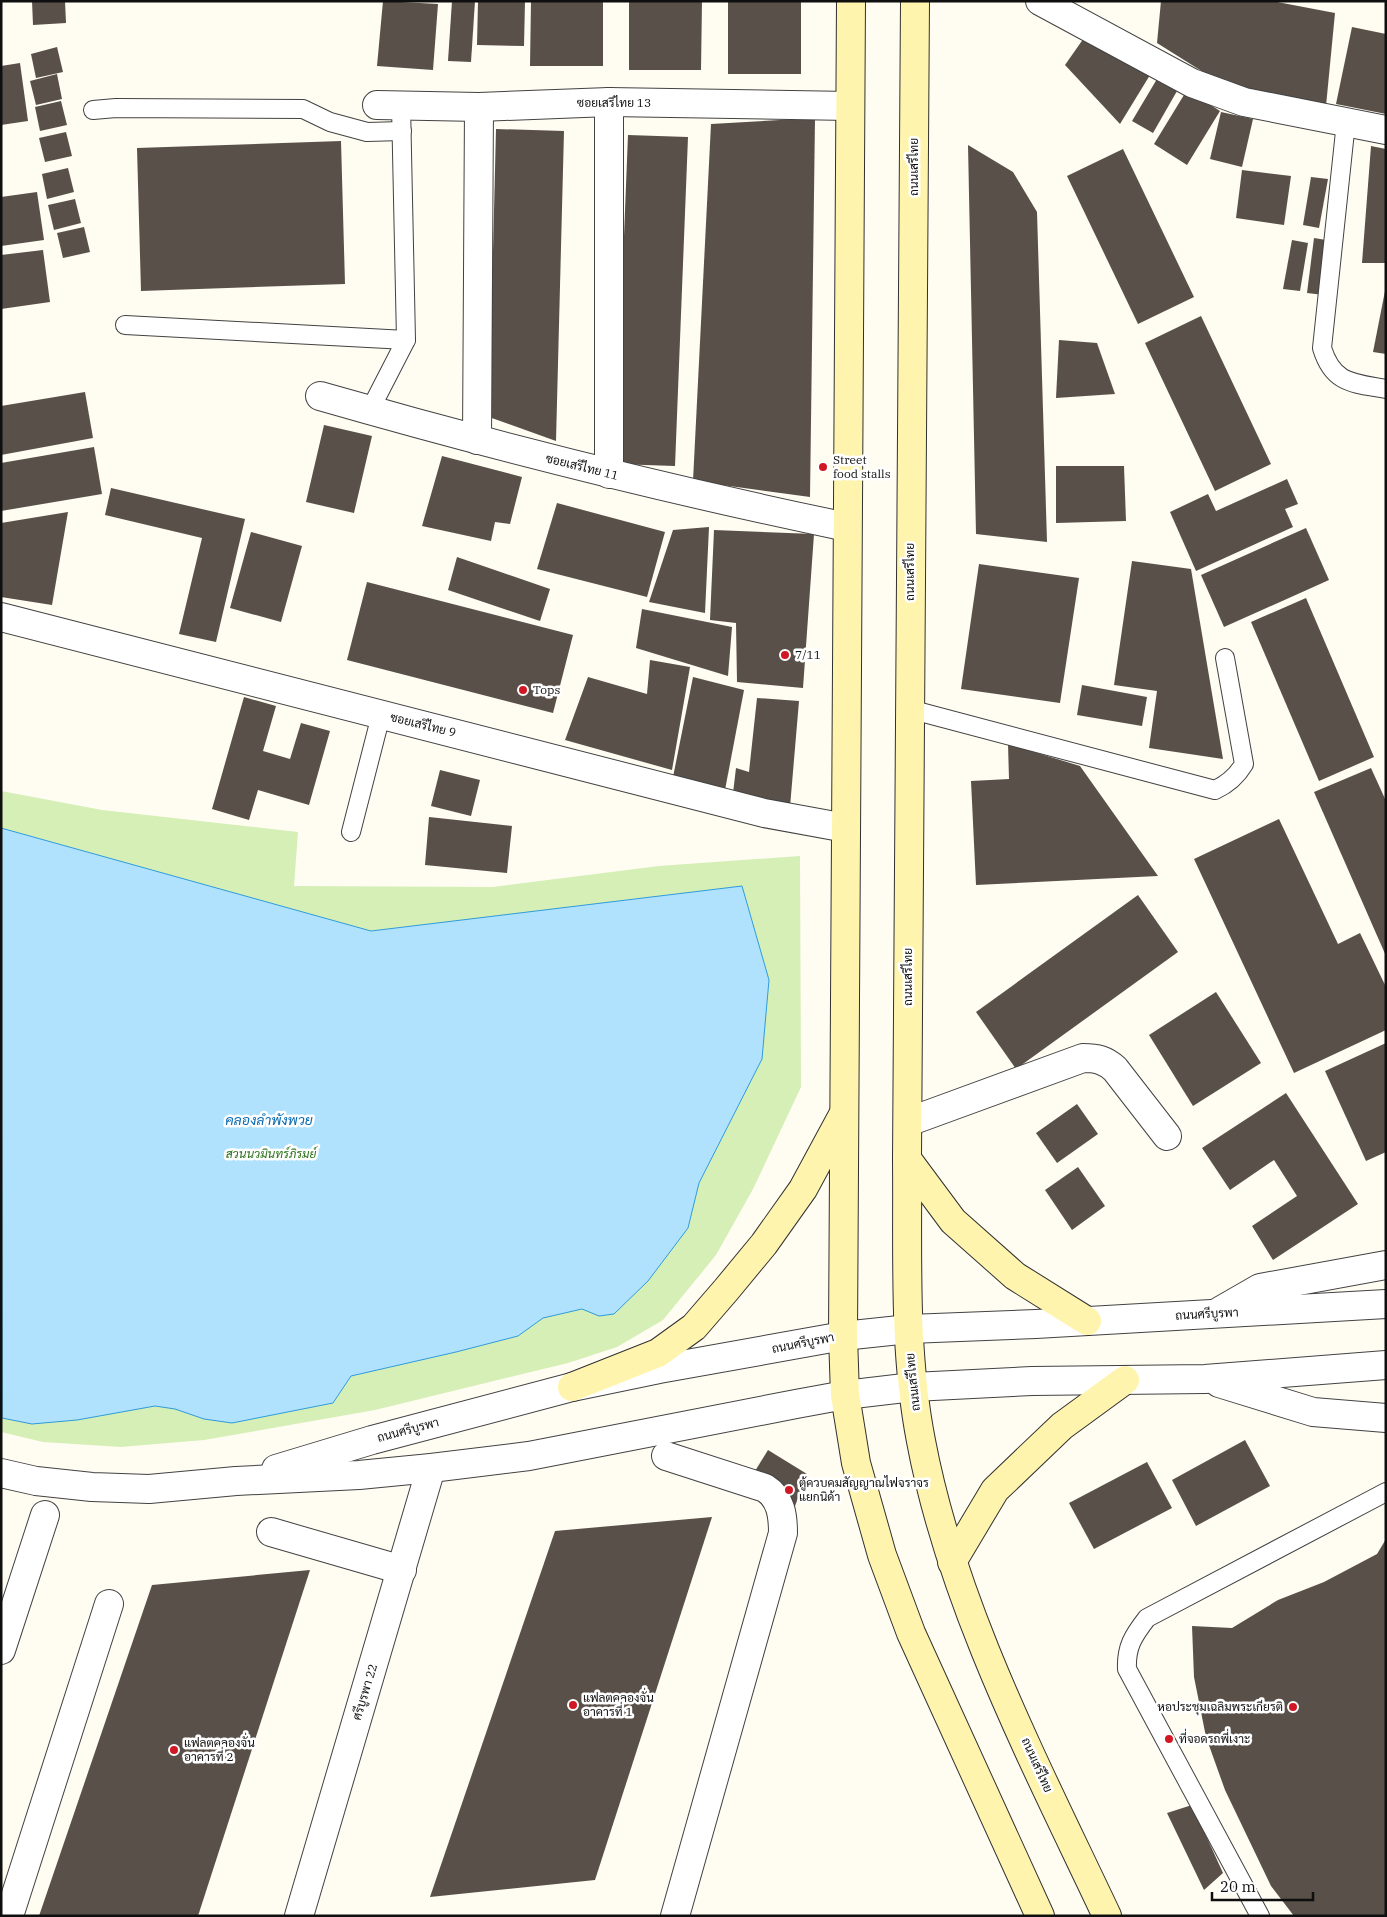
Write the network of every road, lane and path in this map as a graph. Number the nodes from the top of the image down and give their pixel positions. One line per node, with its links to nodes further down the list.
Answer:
1 (851, 1): 5 (main road)
2 (915, 1): 21 (main road, ถนนเสรีไทย)
3 (1040, 1): 9 (street)
4 (609, 102): 5 (street, ซอยเสรีไทย 13); 6 (street, ซอยเสรีไทย 13); 17 (street)
5 (850, 106): 18 (main road)
6 (479, 107): 8 (street, ซอยเสรีไทย 13); 16 (street)
7 (93, 110): 8 (lane)
8 (394, 114): 12 (lane)
9 (1346, 122): 10 (street); 13 (lane)
10 (1386, 130)
11 (125, 325): 12 (lane)
12 (406, 340): 15 (lane)
13 (1386, 389)
14 (320, 396): 15 (street, ซอยเสรีไทย 11)
15 (370, 410): 16 (street, ซอยเสรีไทย 11)
16 (477, 440): 17 (street, ซอยเสรีไทย 11)
17 (609, 474): 18 (street, ซอยเสรีไทย 11)
18 (847, 527): 23 (main road)
19 (1, 618): 22 (street, ซอยเสรีไทย 9)
20 (1225, 658): 21 (lane)
21 (909, 709): 26 (main road, ถนนเสรีไทย)
22 (382, 715): 23 (street, ซอยเสรีไทย 9); 24 (lane)
23 (846, 828): 25 (main road)
24 (351, 832)
25 (844, 1111): 34 (main road); 38 (main road)
26 (908, 1122): 27 (street); 28 (main road, ถนนเสรีไทย)
27 (1167, 1136)
28 (907, 1159): 32 (main road); 33 (main road, ถนนเสรีไทย)
29 (1386, 1265): 31 (street)
30 (1386, 1304): 31 (street, ถนนศรีบูรพา)
31 (1214, 1314): 32 (street, ถนนศรีบูรพา)
32 (1087, 1321): 33 (street, ถนนศรีบูรพา)
33 (909, 1329): 34 (street, ถนนศรีบูรพา); 39 (main road, ถนนเสรีไทย)
34 (843, 1336): 38 (street, ถนนศรีบูรพา); 40 (main road)
35 (1386, 1365): 36 (street, ถนนศรีบูรพา)
36 (1205, 1379): 37 (street, ถนนศรีบูรพา); 41 (street)
37 (1125, 1380): 39 (street, ถนนศรีบูรพา); 49 (main road)
38 (572, 1387): 45 (street, ถนนศรีบูรพา)
39 (913, 1387): 40 (street, ถนนศรีบูรพา); 49 (main road, ถนนเสรีไทย)
40 (845, 1395): 43 (street, ถนนศรีบูรพา); 56 (main road)
41 (1386, 1418)
42 (666, 1456): 55 (street)
43 (431, 1468): 45 (street, ถนนศรีบูรพา); 50 (street, ศรีบูรพา 22)
44 (1, 1473): 45 (street, ถนนศรีบูรพา)
45 (236, 1481)
46 (1386, 1492): 58 (lane)
47 (45, 1514): 52 (street)
48 (271, 1532): 50 (street)
49 (952, 1562): 57 (main road, ถนนเสรีไทย)
50 (402, 1570): 54 (street, ศรีบูรพา 22)
51 (109, 1604): 53 (street)
52 (1, 1650)
53 (9, 1916)
54 (299, 1916)
55 (674, 1916)
56 (1040, 1916)
57 (1107, 1916)
58 (1260, 1916)

